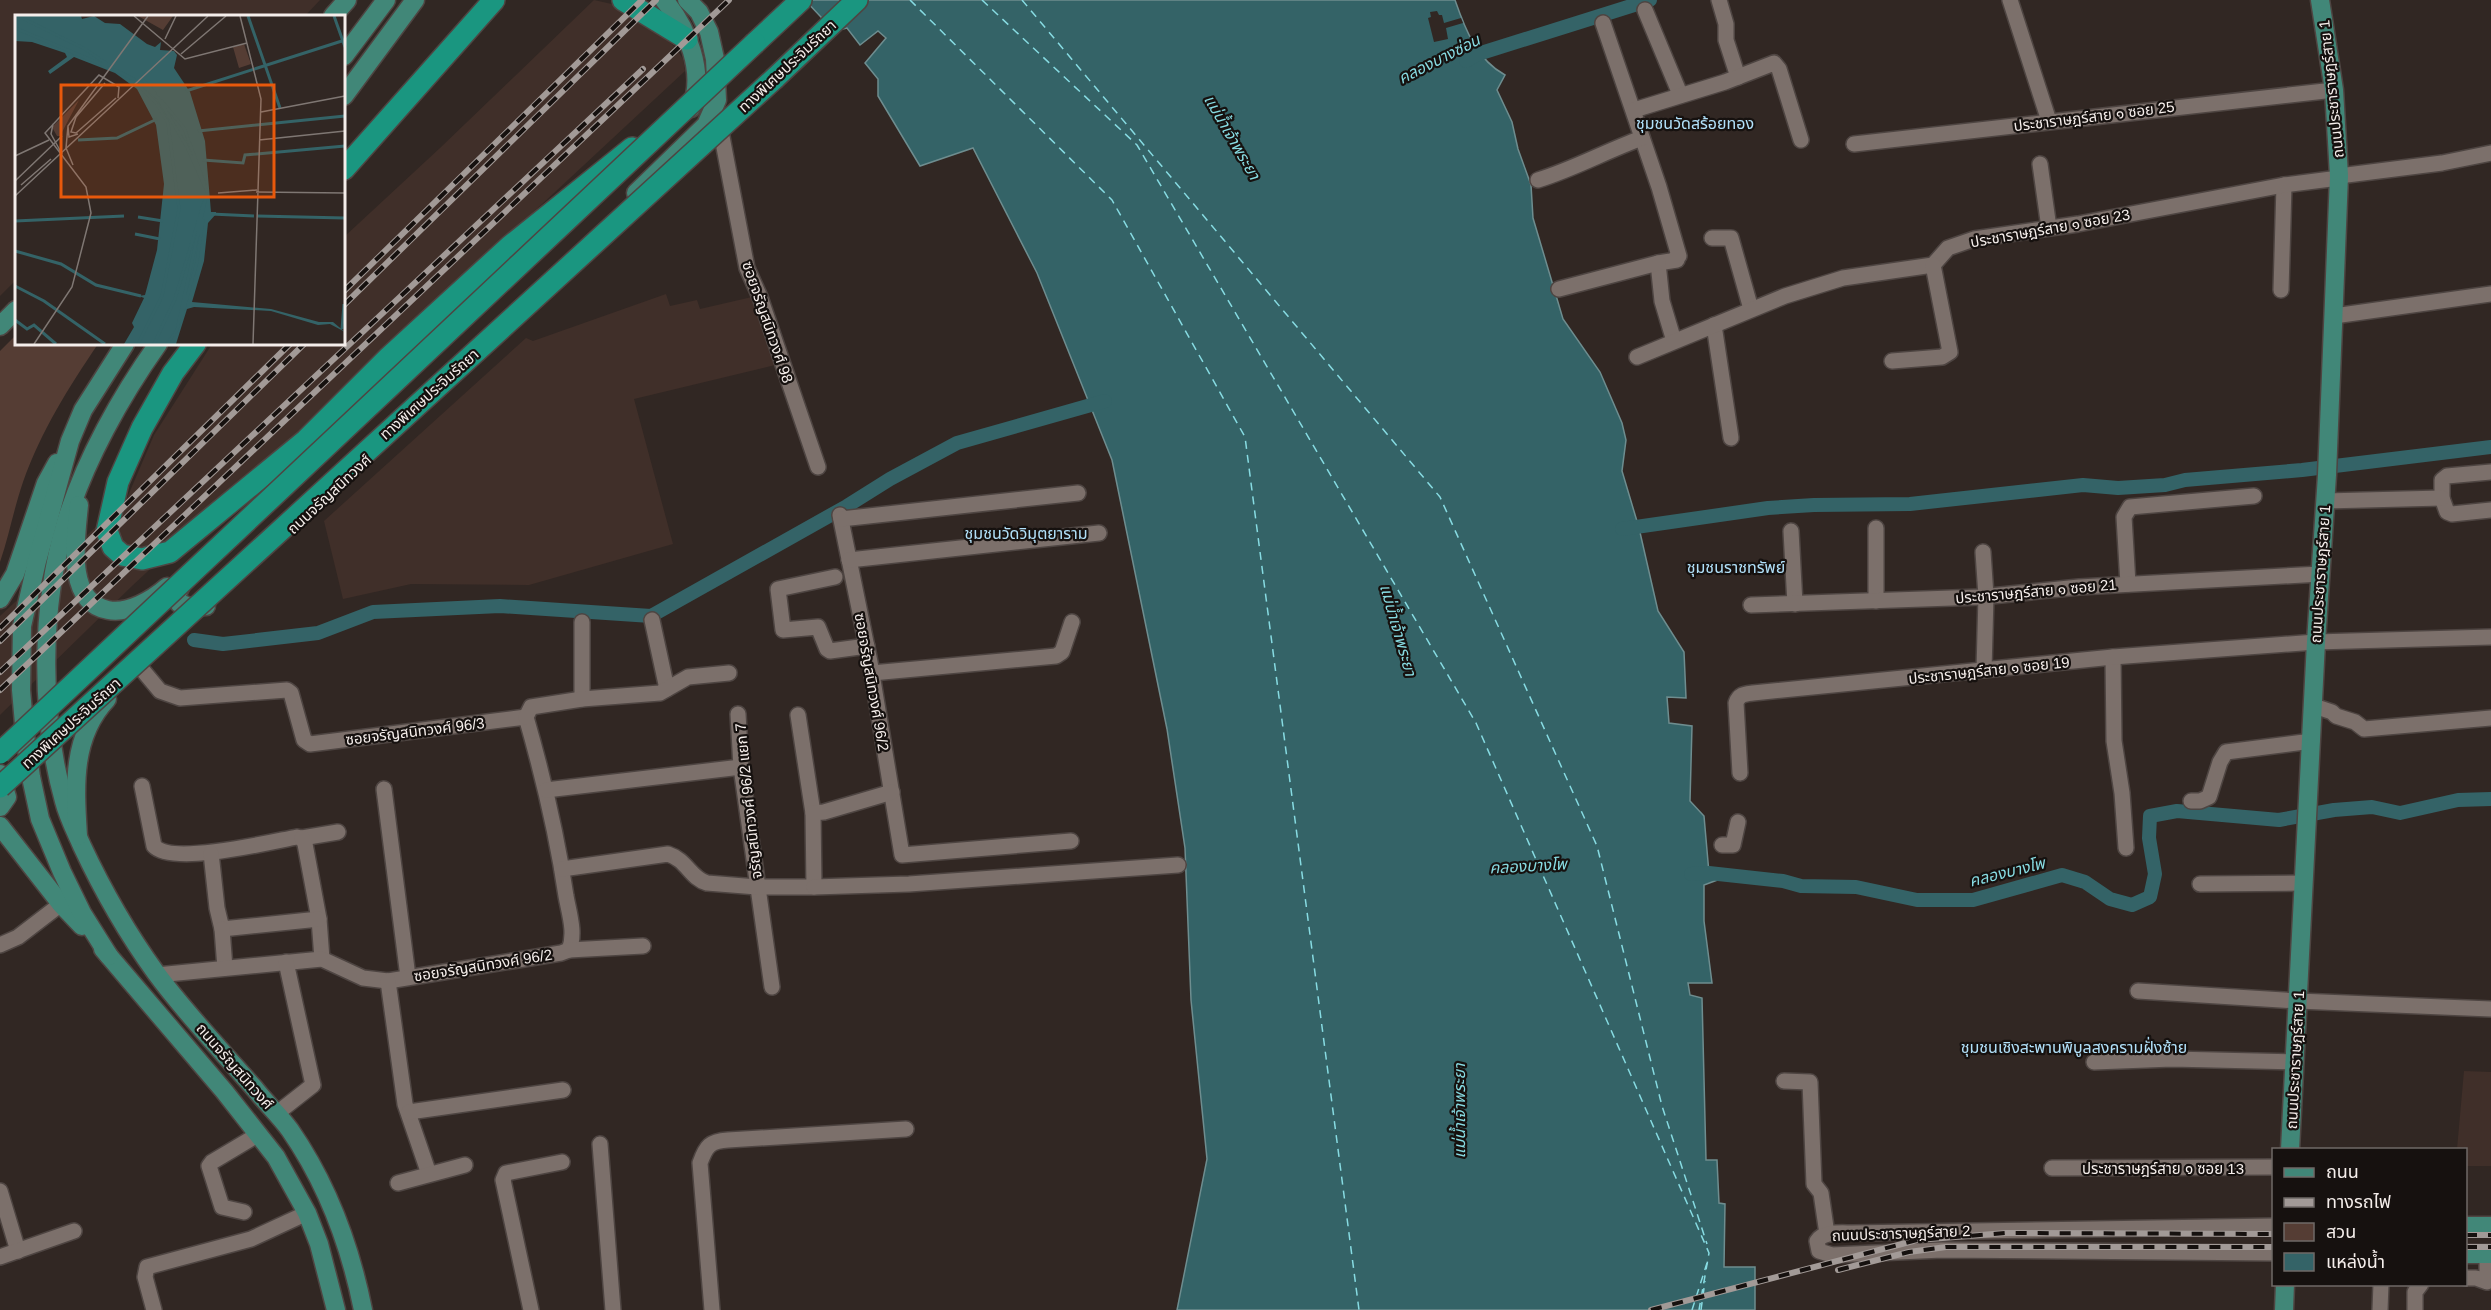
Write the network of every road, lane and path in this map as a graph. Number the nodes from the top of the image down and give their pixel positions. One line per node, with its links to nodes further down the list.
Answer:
1 (347, 0): 14 (main road)
2 (386, 0): 17 (main road)
3 (415, 0): 21 (main road)
4 (494, 0): 31 (highway)
5 (623, 0): 16 (highway)
6 (664, 0): 16 (main road, ถนนจรัญสนิทวงศ์)
7 (687, 0): 22 (main road, ถนนจรัญสนิทวงศ์)
8 (801, 0): 25 (highway, ทางพิเศษประจิมรัถยา, bridge)
9 (857, 0): 102 (highway, ทางพิเศษประจิมรัถยา, bridge)
10 (1719, 0): 18 (street)
11 (2010, 0): 24 (street)
12 (2320, 0): 19 (main road, ถนนประชาราษฎร์สาย 1)
13 (1645, 10): 20 (street)
14 (334, 15)
15 (1603, 23): 23 (street)
16 (687, 39): 68 (main road, ถนนจรัญสนิทวงศ์)
17 (345, 55)
18 (1738, 77): 20 (street); 27 (street)
19 (2334, 90): 24 (street, ประชาราษฎร์สาย ๑ ซอย 25); 32 (main road, ถนนประชาราษฎร์สาย 1)
20 (1680, 94): 23 (street)
21 (345, 95)
22 (716, 103): 55 (street, ซอยจรัญสนิทวงศ์ 98); 77 (main road, ถนนจรัญสนิทวงศ์)
23 (1634, 110): 26 (street)
24 (2049, 121): 28 (street, ประชาราษฎร์สาย ๑ ซอย 25)
25 (664, 129): 50 (highway, bridge); 97 (highway, ทางพิเศษประจิมรัถยา, bridge)
26 (1642, 138): 33 (street); 37 (street)
27 (1801, 140)
28 (1854, 144)
29 (2491, 153): 32 (street, ประชาราษฎร์สาย ๑ ซอย 23)
30 (2040, 164): 35 (street)
31 (345, 168)
32 (2339, 177): 34 (street, ประชาราษฎร์สาย ๑ ซอย 23); 44 (main road, ถนนประชาราษฎร์สาย 1)
33 (1538, 180)
34 (2284, 185): 35 (street, ประชาราษฎร์สาย ๑ ซอย 23); 40 (street)
35 (2049, 228): 38 (street, ประชาราษฎร์สาย ๑ ซอย 23)
36 (1712, 238): 42 (street)
37 (1658, 263): 39 (street); 47 (street)
38 (1933, 265): 42 (street); 52 (street)
39 (1559, 289)
40 (2282, 290)
41 (2491, 294): 44 (street)
42 (1751, 309): 45 (street)
43 (15, 311): 46 (main road)
44 (2334, 316): 61 (main road, ถนนประชาราษฎร์สาย 1)
45 (1714, 325): 47 (street); 53 (street)
46 (0, 326)
47 (1674, 341): 51 (street)
48 (124, 345): 54 (main road, ถนนจรัญสนิทวงศ์)
49 (157, 345): 57 (main road, ถนนจรัญสนิทวงศ์)
50 (194, 345)
51 (1637, 357)
52 (1893, 361)
53 (1731, 438)
54 (70, 441): 73 (main road); 130 (main road, ถนนจรัญสนิทวงศ์)
55 (818, 467)
56 (2491, 472): 60 (street)
57 (81, 480): 68 (main road, ถนนจรัญสนิทวงศ์); 112 (main road, ถนนจรัญสนิทวงศ์)
58 (1078, 493): 67 (street, ซอยจรัญสนิทวงศ์ 96/2)
59 (2254, 496): 71 (street)
60 (2442, 498): 61 (street); 62 (street)
61 (2325, 501): 69 (main road, ถนนประชาราษฎร์สาย 1)
62 (2491, 510)
63 (1876, 528): 74 (street)
64 (1791, 531): 75 (street)
65 (1099, 533): 67 (street)
66 (1983, 552): 72 (street)
67 (849, 560): 83 (street, ซอยจรัญสนิทวงศ์ 96/2)
68 (193, 565): 77 (main road)
69 (2321, 574): 71 (street, ประชาราษฎร์สาย ๑ ซอย 21); 82 (main road, ถนนประชาราษฎร์สาย 1)
70 (835, 577): 83 (street)
71 (2128, 584): 72 (street, ประชาราษฎร์สาย ๑ ซอย 21)
72 (1986, 596): 74 (street, ประชาราษฎร์สาย ๑ ซอย 21); 86 (street)
73 (1, 599)
74 (1876, 601): 75 (street, ประชาราษฎร์สาย ๑ ซอย 21)
75 (1795, 604): 76 (street, ประชาราษฎร์สาย ๑ ซอย 21)
76 (1751, 605)
77 (206, 606): 85 (main road, ถนนจรัญสนิทวงศ์)
78 (652, 620): 89 (street)
79 (582, 622): 90 (street)
80 (1072, 622): 88 (street)
81 (2491, 637): 82 (street, ประชาราษฎร์สาย ๑ ซอย 19)
82 (2316, 642): 84 (street, ประชาราษฎร์สาย ๑ ซอย 19); 91 (main road, ถนนประชาราษฎร์สาย 1)
83 (867, 646): 88 (street, ซอยจรัญสนิทวงศ์ 96/2)
84 (2113, 657): 86 (street, ประชาราษฎร์สาย ๑ ซอย 19); 116 (street)
85 (140, 667): 94 (street, ซอยจรัญสนิทวงศ์ 96/3); 112 (main road, ถนนจรัญสนิทวงศ์)
86 (1984, 670): 99 (street, ประชาราษฎร์สาย ๑ ซอย 19)
87 (729, 673): 89 (street, ซอยจรัญสนิทวงศ์ 96/3)
88 (872, 673): 105 (street, ซอยจรัญสนิทวงศ์ 96/2)
89 (668, 689): 90 (street, ซอยจรัญสนิทวงศ์ 96/3)
90 (582, 699): 94 (street, ซอยจรัญสนิทวงศ์ 96/3)
91 (2314, 706): 95 (street); 96 (main road, ถนนประชาราษฎร์สาย 1)
92 (738, 714): 98 (street, จรัญสนิทวงศ์ 96/2 แยก 7)
93 (798, 715): 108 (street)
94 (526, 717): 104 (street, ซอยจรัญสนิทวงศ์ 96/2)
95 (2491, 718)
96 (2312, 741): 106 (street); 120 (main road, ถนนประชาราษฎร์สาย 1)
97 (0, 753)
98 (741, 767): 104 (street); 123 (street, จรัญสนิทวงศ์ 96/2 แยก 7)
99 (1740, 773)
100 (0, 774): 107 (main road)
101 (142, 786): 117 (street)
102 (0, 787)
103 (384, 789): 135 (street)
104 (546, 790): 119 (street, ซอยจรัญสนิทวงศ์ 96/2)
105 (892, 792): 108 (street); 114 (street, ซอยจรัญสนิทวงศ์ 96/2)
106 (2191, 801)
107 (0, 807)
108 (813, 813): 122 (street)
109 (1738, 822): 115 (street)
110 (3, 832): 124 (main road, ถนนจรัญสนิทวงศ์)
111 (338, 832): 113 (street)
112 (78, 836): 134 (main road, ถนนจรัญสนิทวงศ์)
113 (302, 838): 117 (street); 125 (street)
114 (1071, 841)
115 (1722, 845)
116 (2126, 848)
117 (211, 853): 126 (street)
118 (1178, 865): 122 (street)
119 (561, 869): 123 (street); 129 (street, ซอยจรัญสนิทวงศ์ 96/2)
120 (2304, 883): 121 (street); 139 (main road, ถนนประชาราษฎร์สาย 1)
121 (2200, 884)
122 (814, 886): 123 (street)
123 (757, 887): 137 (street, จรัญสนิทวงศ์ 96/2 แยก 7)
124 (61, 904): 127 (street); 130 (main road, ถนนจรัญสนิทวงศ์)
125 (319, 920): 126 (street); 131 (street)
126 (222, 929): 133 (street)
127 (0, 945)
128 (643, 946): 129 (street)
129 (569, 950): 135 (street, ซอยจรัญสนิทวงศ์ 96/2)
130 (109, 956): 148 (main road, ถนนจรัญสนิทวงศ์)
131 (322, 959): 132 (street, ซอยจรัญสนิทวงศ์ 96/2); 136 (street, ซอยจรัญสนิทวงศ์ 96/2)
132 (286, 962): 133 (street, ซอยจรัญสนิทวงศ์ 96/2); 146 (street)
133 (225, 968): 134 (street, ซอยจรัญสนิทวงศ์ 96/2)
134 (158, 975): 146 (main road, ถนนจรัญสนิทวงศ์)
135 (408, 977): 136 (street, ซอยจรัญสนิทวงศ์ 96/2)
136 (388, 981): 145 (street)
137 (772, 987)
138 (2138, 991): 139 (street)
139 (2298, 1001): 140 (street); 142 (main road, ถนนประชาราษฎร์สาย 1)
140 (2491, 1009)
141 (2094, 1062): 142 (street)
142 (2295, 1062): 150 (main road, ถนนประชาราษฎร์สาย 1)
143 (1784, 1081): 164 (street)
144 (562, 1090): 145 (street)
145 (409, 1113): 155 (street)
146 (276, 1114): 177 (main road, ถนนจรัญสนิทวงศ์)
147 (906, 1129): 180 (street)
148 (259, 1134): 158 (street); 159 (main road, ถนนจรัญสนิทวงศ์)
149 (600, 1144): 179 (street)
150 (2290, 1148)
151 (562, 1162): 178 (street)
152 (465, 1165): 155 (street)
153 (2272, 1167): 154 (street, ประชาราษฎร์สาย ๑ ซอย 13)
154 (2052, 1168)
155 (429, 1174): 156 (street)
156 (398, 1183)
157 (0, 1191): 165 (street)
158 (244, 1212)
159 (307, 1213): 175 (street); 176 (main road, ถนนจรัญสนิทวงศ์)
160 (2272, 1226): 164 (street, ถนนประชาราษฎร์สาย 2)
161 (2467, 1226): 162 (main road)
162 (2491, 1226)
163 (74, 1231): 165 (street)
164 (1827, 1234): 166 (street, ถนนประชาราษฎร์สาย 2)
165 (18, 1251): 169 (street)
166 (2272, 1253)
167 (2467, 1254): 168 (main road)
168 (2489, 1254): 171 (street)
169 (0, 1257)
170 (2467, 1278): 171 (street)
171 (2489, 1284)
172 (2285, 1286): 181 (main road)
173 (2381, 1286): 182 (street)
174 (2420, 1286): 183 (street)
175 (154, 1310)
176 (336, 1310)
177 (363, 1310)
178 (531, 1310)
179 (613, 1310)
180 (712, 1310)
181 (2284, 1310)
182 (2380, 1310)
183 (2415, 1310)

